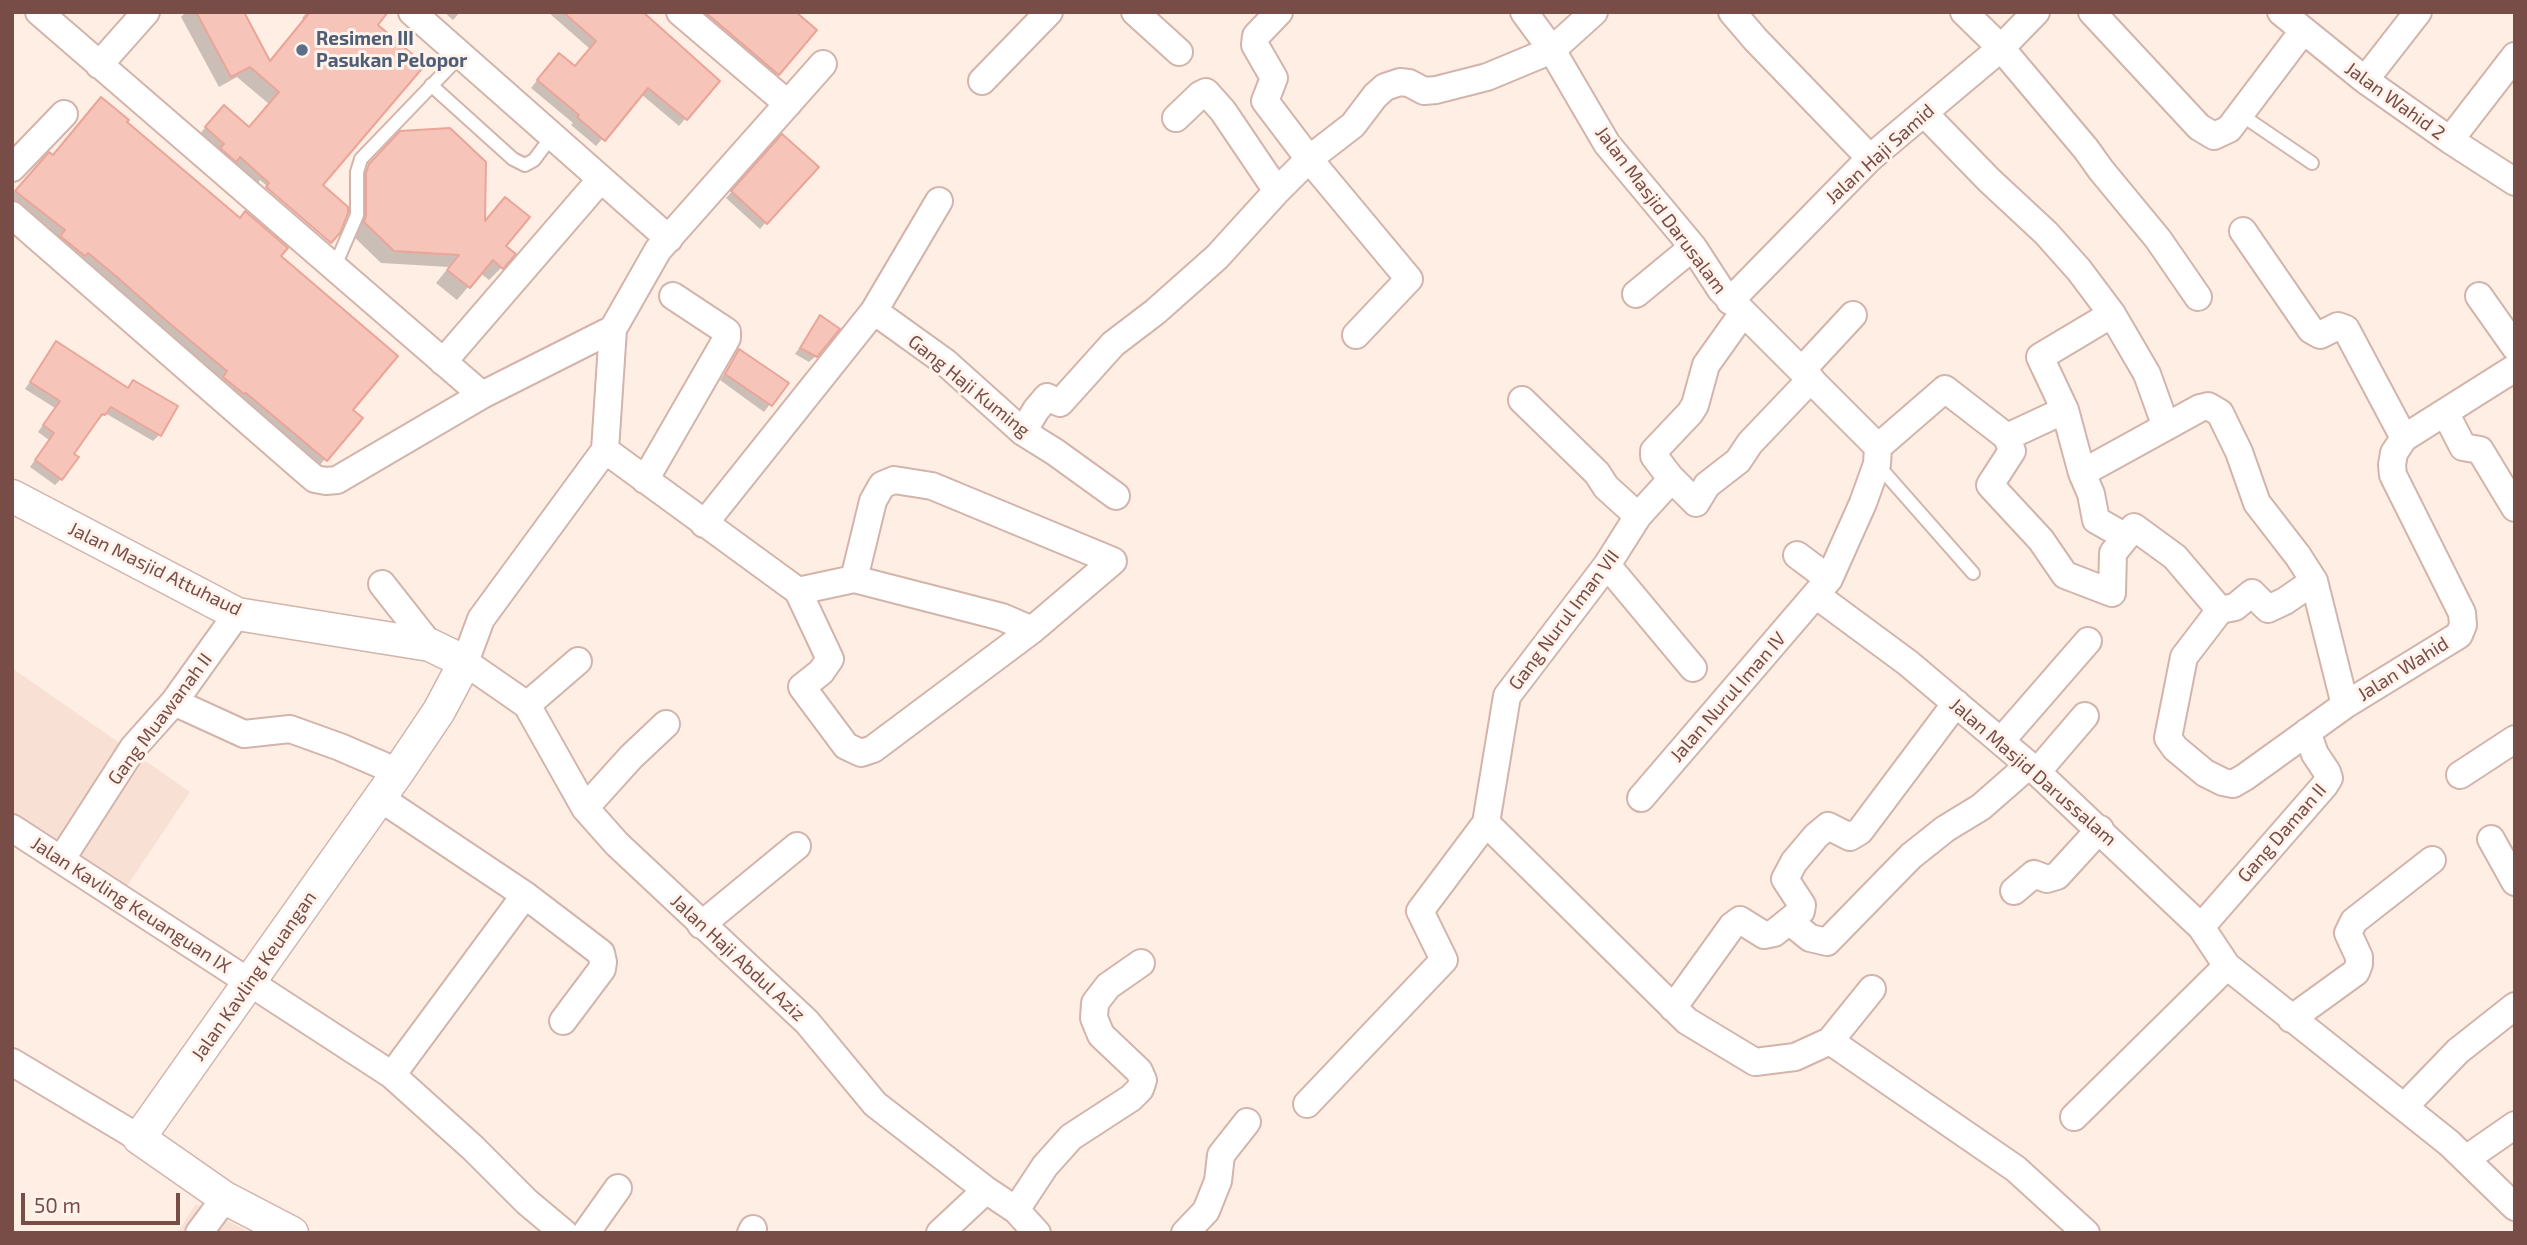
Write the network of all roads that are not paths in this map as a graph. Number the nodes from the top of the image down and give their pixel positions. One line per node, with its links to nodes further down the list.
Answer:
1 (39, 12): 22 (street)
2 (146, 12): 22 (street)
3 (412, 12): 19 (street)
4 (681, 12): 26 (street)
5 (1049, 12): 24 (street)
6 (1135, 12): 18 (street)
7 (1279, 12): 34 (street)
8 (1524, 12): 17 (street, Jalan Masjid Darusalam)
9 (1594, 12): 17 (street)
10 (1732, 12): 33 (street)
11 (1964, 12): 16 (street)
12 (2036, 12): 16 (street, Jalan Haji Samid)
13 (2092, 12): 29 (street)
14 (2418, 12): 23 (street)
15 (2293, 19): 23 (street, Jalan Wahid 2); 29 (street)
16 (2001, 48): 27 (street, Jalan Haji Samid); 49 (street)
17 (1552, 50): 34 (street); 44 (street, Jalan Masjid Darusalam)
18 (1179, 52)
19 (461, 55): 25 (lane); 31 (street)
20 (2515, 56): 32 (street)
21 (823, 64): 26 (street)
22 (99, 65): 45 (street)
23 (2365, 80): 32 (street, Jalan Wahid 2)
24 (982, 81)
25 (431, 85): 31 (lane); 45 (lane)
26 (788, 104): 43 (street)
27 (1924, 113): 33 (street, Jalan Haji Samid); 52 (street)
28 (64, 114): 36 (street)
29 (2240, 114): 35 (lane)
30 (1176, 118): 39 (street)
31 (552, 136): 37 (street)
32 (2450, 140): 38 (street, Jalan Wahid 2)
33 (1870, 158): 50 (street, Jalan Haji Samid)
34 (1308, 159): 39 (street); 55 (street)
35 (2312, 163)
36 (12, 168)
37 (601, 179): 43 (street); 57 (street)
38 (2515, 182)
39 (1277, 191): 65 (street)
40 (939, 201): 51 (street)
41 (12, 215): 60 (street)
42 (2243, 231): 67 (street)
43 (669, 239): 54 (street)
44 (1693, 247): 46 (street); 50 (street, Jalan Masjid Darusalam)
45 (334, 268): 57 (street)
46 (1636, 294)
47 (673, 296): 72 (street)
48 (2479, 296): 56 (street)
49 (2198, 297)
50 (1737, 307): 59 (street); 71 (street)
51 (874, 311): 65 (street, Gang Haji Kuming); 77 (street)
52 (2112, 314): 62 (street); 64 (street)
53 (1853, 315): 59 (street)
54 (613, 328): 60 (street); 68 (street)
55 (1356, 335)
56 (2515, 347)
57 (443, 362): 60 (street)
58 (2515, 368): 63 (street)
59 (1806, 374): 69 (street); 71 (street)
60 (482, 396)
61 (1522, 400): 76 (street)
62 (2065, 410): 66 (street); 70 (street)
63 (2445, 412): 67 (street); 75 (street)
64 (2166, 427): 70 (street); 83 (street)
65 (1023, 432): 74 (street, Gang Haji Kuming)
66 (2007, 437): 69 (street); 78 (street)
67 (2404, 438): 98 (street, Jalan Wahid)
68 (605, 450): 72 (street); 92 (street)
69 (1878, 455): 81 (lane); 85 (street)
70 (2082, 473): 78 (street)
71 (1670, 477): 76 (street, Gang Nurul Iman VII)
72 (645, 480): 77 (street)
73 (12, 496): 88 (street, Jalan Masjid Attuhaud)
74 (1116, 496)
75 (2515, 508)
76 (1638, 516): 80 (street, Gang Nurul Iman VII)
77 (704, 524): 86 (street)
78 (2126, 537): 87 (street)
79 (1797, 555): 85 (street, Jalan Masjid Darussalam)
80 (1607, 565): 94 (street); 110 (street, Gang Nurul Iman VII)
81 (1973, 573)
82 (854, 579): 86 (street); 89 (street); 89 (street)
83 (2314, 581): 87 (street); 98 (street)
84 (382, 584): 91 (street)
85 (1822, 587): 96 (street, Jalan Masjid Darussalam); 108 (street, Jalan Nurul Iman IV)
86 (798, 591): 89 (street)
87 (2220, 610): 101 (street, Jalan Wahid)
88 (237, 614): 91 (street, Jalan Masjid Attuhaud); 95 (street, Gang Muawanah II)
89 (1032, 630)
90 (2088, 641): 103 (street)
91 (430, 645): 92 (street, Jalan Masjid Attuhaud)
92 (465, 662): 97 (street, Jalan Haji Abdul Aziz); 105 (street, Jalan Kavling Keuangan)
93 (578, 662): 97 (street)
94 (1693, 668)
95 (174, 702): 105 (street); 115 (street, Gang Muawanah II)
96 (1956, 703): 103 (street, Jalan Masjid Darussalam); 120 (street)
97 (527, 705): 109 (street, Jalan Haji Abdul Aziz)
98 (2345, 705): 101 (street, Jalan Wahid)
99 (2085, 716): 104 (street)
100 (666, 724): 109 (street)
101 (2307, 732): 122 (street, Gang Daman II)
102 (2515, 739): 106 (street)
103 (2001, 741): 104 (street, Jalan Masjid Darussalam)
104 (2033, 769): 112 (street, Jalan Masjid Darussalam); 120 (street)
105 (398, 772): 107 (street, Jalan Kavling Keuangan)
106 (2460, 775)
107 (380, 798): 119 (street); 125 (street, Jalan Kavling Keuangan)
108 (1641, 799)
109 (584, 808): 121 (street, Jalan Haji Abdul Aziz)
110 (1486, 823): 128 (street); 134 (street, Gang Nurul Iman VII)
111 (12, 828): 115 (street, Jalan Kavling Keuanguan IX)
112 (2099, 829): 118 (street); 122 (street, Jalan Masjid Darussalam)
113 (2491, 839): 117 (street)
114 (797, 846): 121 (street)
115 (61, 860): 125 (street, Jalan Kavling Keuanguan IX)
116 (2432, 860): 129 (street)
117 (2515, 882)
118 (2014, 891)
119 (525, 895): 130 (street); 133 (street)
120 (1789, 921): 128 (street)
121 (701, 925): 142 (street, Jalan Haji Abdul Aziz)
122 (2201, 927): 124 (street, Jalan Masjid Darussalam)
123 (1141, 963): 145 (street)
124 (2227, 966): 129 (street, Jalan Masjid Darussalam); 136 (street)
125 (249, 982): 133 (street, Jalan Kavling Keuanguan IX); 139 (street, Jalan Kavling Keuangan)
126 (1872, 989): 131 (street)
127 (2515, 1006): 135 (street)
128 (1673, 1008): 131 (street)
129 (2291, 1019): 135 (street, Jalan Masjid Darussalam)
130 (563, 1021)
131 (1830, 1041): 153 (street)
132 (12, 1062): 139 (street)
133 (392, 1075): 148 (street, Jalan Kavling Keuanguan IX)
134 (1307, 1104)
135 (2406, 1106): 140 (street, Jalan Masjid Darussalam)
136 (2074, 1117)
137 (1247, 1122): 152 (street)
138 (2515, 1125): 140 (street)
139 (139, 1138): 143 (street)
140 (2466, 1159): 144 (street, Jalan Masjid Darussalam)
141 (618, 1188): 149 (street)
142 (986, 1190): 145 (street, Jalan Haji Abdul Aziz); 150 (street)
143 (225, 1198): 146 (street); 147 (street)
144 (2515, 1207)
145 (1016, 1210): 151 (street, Jalan Haji Abdul Aziz)
146 (199, 1233)
147 (292, 1233)
148 (564, 1233)
149 (586, 1233)
150 (940, 1233)
151 (1037, 1233)
152 (1185, 1233)
153 (2087, 1233)

